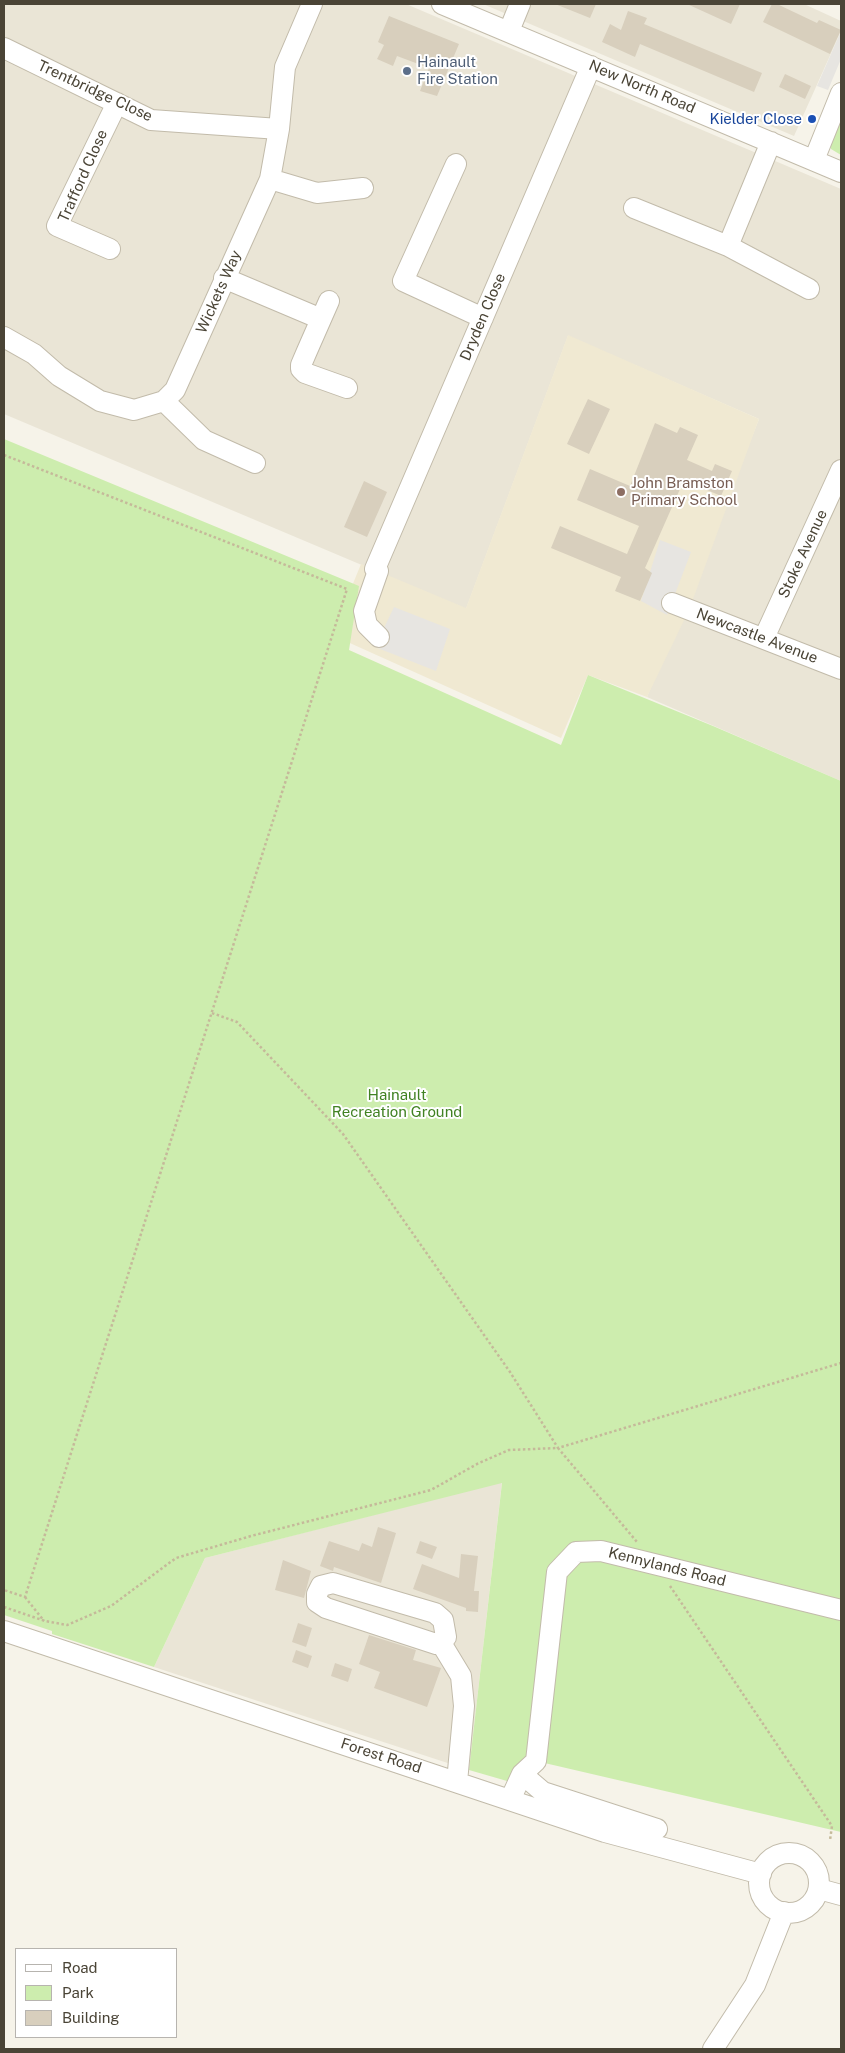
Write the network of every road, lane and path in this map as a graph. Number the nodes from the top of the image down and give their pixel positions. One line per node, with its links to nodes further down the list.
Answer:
1 (312, 4): 9 (street, Wickets Way)
2 (442, 4): 4 (street, New North Road)
3 (520, 4): 4 (street)
4 (509, 32): 6 (street, New North Road)
5 (4, 48): 8 (street, Trentbridge Close)
6 (590, 66): 10 (street, New North Road); 21 (street, Dryden Close)
7 (841, 93): 11 (street)
8 (116, 102): 9 (street, Trentbridge Close); 18 (street, Trafford Close)
9 (279, 129): 14 (street, Wickets Way)
10 (771, 142): 11 (street, New North Road); 17 (street)
11 (814, 160): 13 (street, New North Road)
12 (456, 164): 21 (street)
13 (841, 172)
14 (270, 179): 15 (street); 19 (street, Wickets Way)
15 (363, 188)
16 (634, 208): 17 (street)
17 (728, 246): 20 (street)
18 (110, 249)
19 (224, 278): 23 (street); 24 (street, Wickets Way)
20 (809, 289)
21 (482, 318): 29 (street, Dryden Close)
22 (4, 337): 24 (street)
23 (347, 388)
24 (164, 401): 26 (street)
25 (4, 455): 32 (path)
26 (255, 463)
27 (841, 470): 30 (street, Stoke Avenue)
28 (672, 604): 30 (street, Newcastle Avenue)
29 (379, 637)
30 (764, 638): 31 (street, Newcastle Avenue)
31 (841, 669)
32 (212, 1013): 34 (path); 38 (path)
33 (841, 1363): 34 (path)
34 (558, 1448): 35 (path); 41 (path)
35 (637, 1542)
36 (656, 1564): 40 (street, Kennylands Road); 44 (street, Kennylands Road); 48 (path)
37 (4, 1590): 38 (path)
38 (25, 1597): 41 (path)
39 (4, 1608): 41 (path)
40 (841, 1610)
41 (45, 1621)
42 (4, 1631): 45 (street, Forest Road)
43 (441, 1643): 43 (street); 45 (street)
44 (522, 1774): 46 (street, Kennylands Road); 47 (street)
45 (457, 1782): 46 (street, Forest Road)
46 (510, 1800): 49 (street, Forest Road)
47 (657, 1829)
48 (830, 1840)
49 (761, 1874): 50 (street); 52 (street)
50 (819, 1889): 51 (street); 52 (street)
51 (841, 1894)
52 (784, 1912): 53 (street)
53 (713, 2049)

